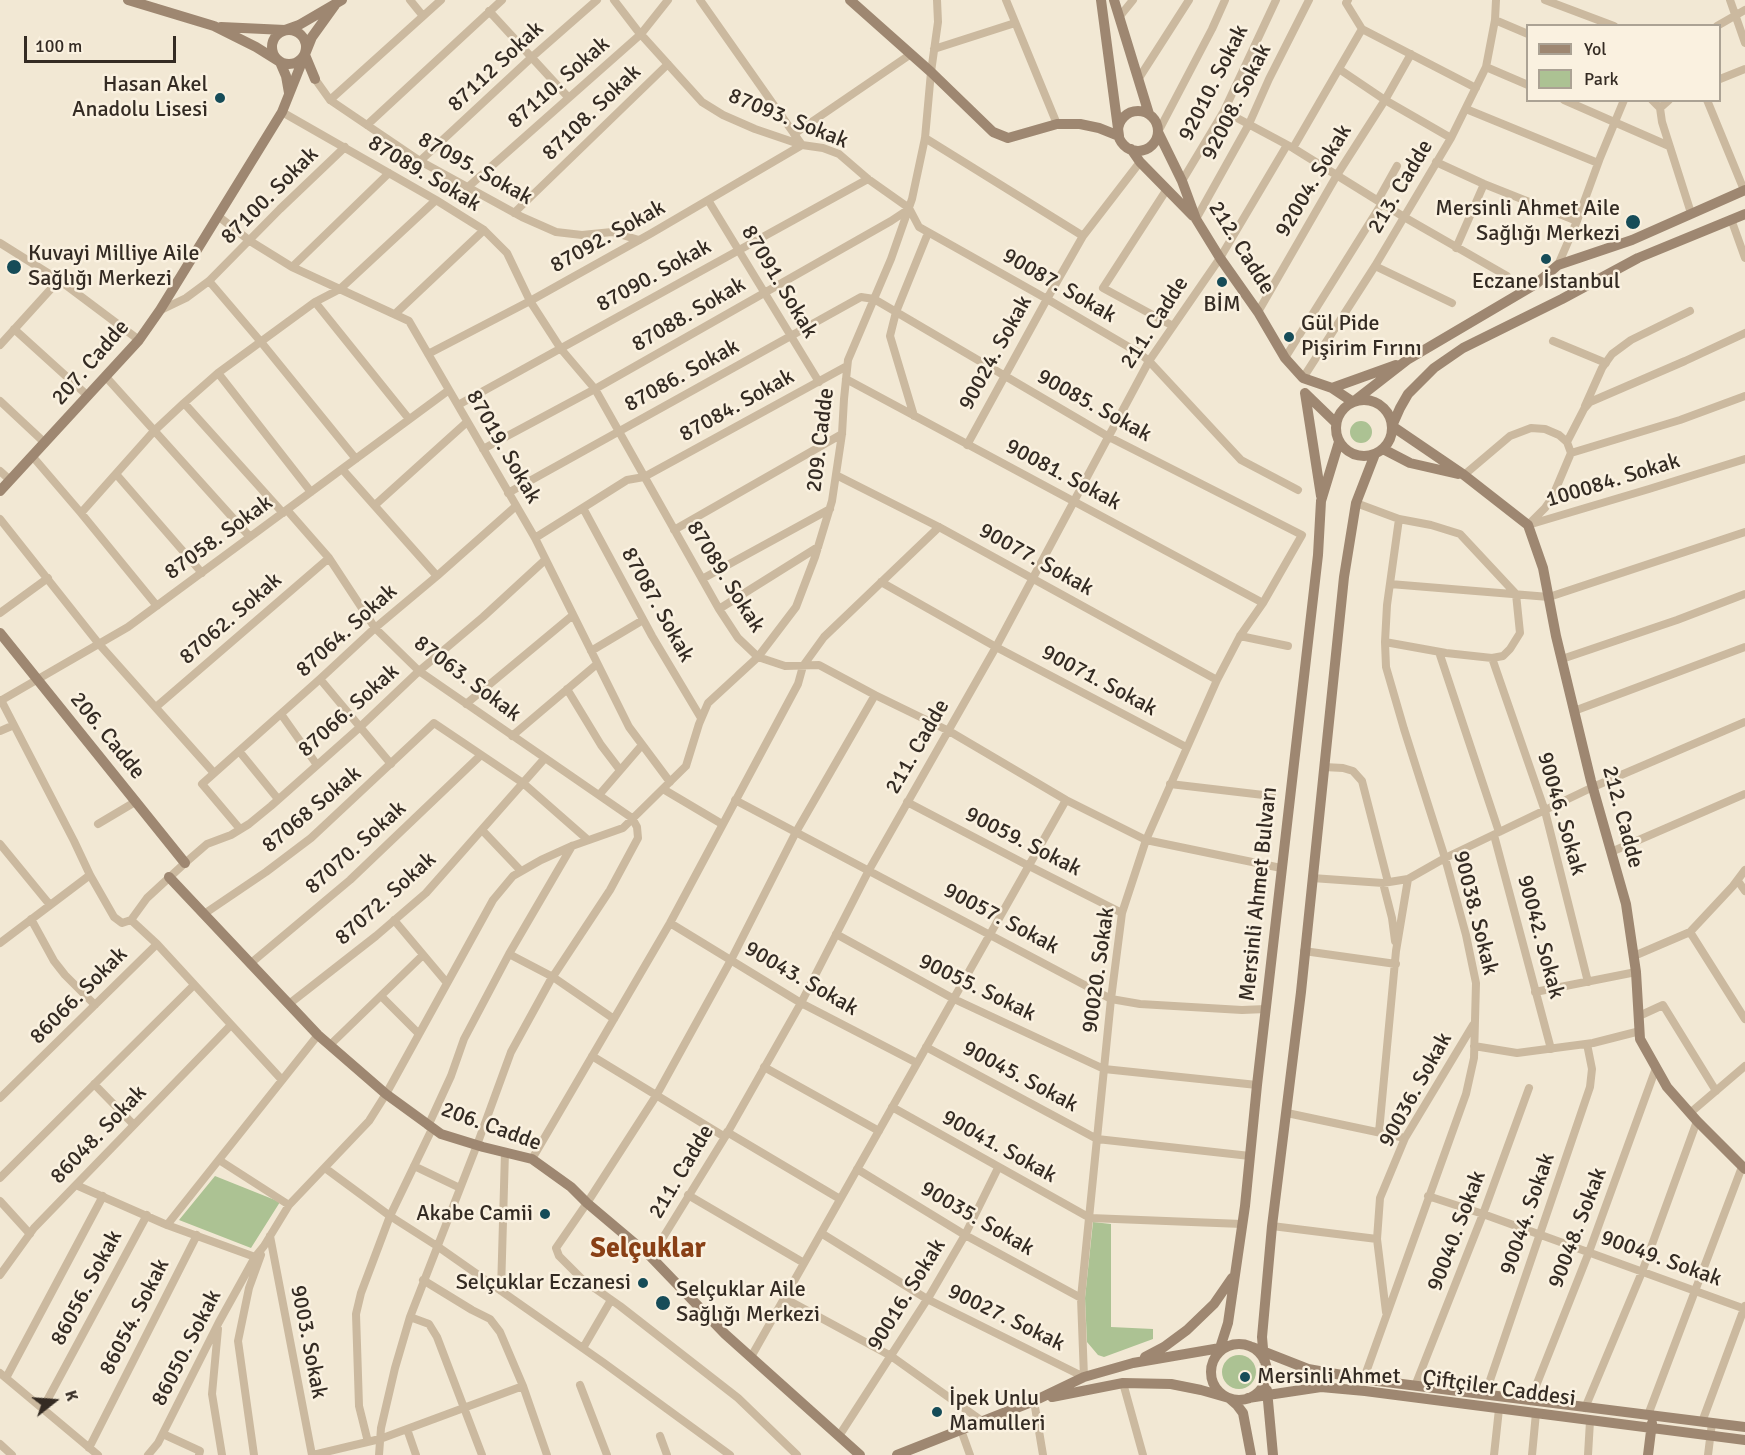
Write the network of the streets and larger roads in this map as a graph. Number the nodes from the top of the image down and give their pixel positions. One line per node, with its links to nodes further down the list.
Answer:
1 (128, 0): 33 (street)
2 (410, 0): 26 (street)
3 (441, 0): 26 (street)
4 (502, 0): 25 (street)
5 (597, 0): 43 (street, 87112 Sokak)
6 (614, 0): 36 (street, 87093. Sokak)
7 (668, 0): 36 (street, 87110. Sokak)
8 (699, 0): 74 (street)
9 (850, 0): 40 (street)
10 (937, 0): 39 (street, 209. Cadde)
11 (1006, 0): 30 (street)
12 (1101, 0): 75 (street)
13 (1114, 0): 27 (street)
14 (1132, 0): 27 (street)
15 (1189, 0): 50 (street)
16 (1225, 0): 73 (street)
17 (1276, 0): 66 (street, 92010. Sokak)
18 (1309, 0): 71 (street, 92008. Sokak)
19 (1348, 0): 34 (street)
20 (1496, 0): 29 (street, 213. Cadde)
21 (1545, 0): 31 (street)
22 (1730, 0): 28 (street)
23 (339, 2): 35 (street); 42 (street, 207. Cadde)
24 (1745, 10): 28 (street)
25 (489, 11): 43 (street); 72 (street)
26 (423, 16): 57 (street)
27 (1120, 16): 50 (street)
28 (1734, 16): 32 (street); 38 (street)
29 (1495, 20): 37 (street); 46 (street, 213. Cadde)
30 (1015, 23): 39 (street); 70 (street)
31 (1609, 24)
32 (1720, 24)
33 (214, 26): 35 (street); 44 (street)
34 (1362, 29): 41 (street); 47 (street, 211. Cadde)
35 (285, 30): 42 (street); 44 (street)
36 (641, 34): 45 (street, 87093. Sokak); 56 (street, 87110. Sokak)
37 (1526, 34)
38 (1745, 43)
39 (934, 49): 49 (street, 209. Cadde)
40 (911, 54): 49 (street); 74 (street)
41 (1411, 54): 54 (street); 58 (street, 92004. Sokak)
42 (304, 55): 44 (street); 52 (street); 55 (street, 207. Cadde)
43 (532, 57): 56 (street); 83 (street, 87112 Sokak)
44 (280, 62): 55 (street)
45 (668, 64): 78 (street, 87093. Sokak); 100 (street, 87108. Sokak)
46 (1486, 67): 53 (street); 54 (street, 213. Cadde)
47 (1339, 69): 58 (street); 81 (street, 211. Cadde)
48 (1745, 69): 51 (street)
49 (931, 72): 70 (street); 76 (street, 209. Cadde)
50 (1139, 78): 68 (street)
51 (1721, 78)
52 (315, 80): 57 (street, 87095. Sokak)
53 (1526, 85)
54 (1476, 88): 65 (street, 213. Cadde)
55 (289, 96): 67 (street, 207. Cadde)
56 (568, 98): 93 (street, 87110. Sokak)
57 (330, 100): 72 (street, 87095. Sokak)
58 (1385, 100): 77 (street); 89 (street, 92004. Sokak)
59 (1568, 102): 69 (street)
60 (1623, 102): 69 (street)
61 (1654, 102): 64 (street)
62 (1667, 102): 64 (street)
63 (1708, 102): 95 (street)
64 (1660, 108): 79 (street)
65 (1466, 109): 77 (street, 213. Cadde); 86 (street)
66 (1224, 111): 71 (street); 91 (street, 92010. Sokak)
67 (282, 112): 80 (street, 87089. Sokak); 103 (street, 207. Cadde)
68 (1149, 114): 73 (street); 75 (street)
69 (1615, 123): 79 (street); 86 (street)
70 (1057, 124): 75 (street)
71 (1249, 124): 81 (street); 105 (street, 92008. Sokak)
72 (367, 125): 83 (street, 87095. Sokak)
73 (1158, 132): 82 (street); 91 (street, 212. Cadde)
74 (794, 134): 78 (street)
75 (1119, 136): 82 (street)
76 (925, 138): 99 (street, 209. Cadde); 110 (street)
77 (1451, 138): 85 (street, 213. Cadde)
78 (802, 145): 90 (street, 87093. Sokak); 97 (street, 87092. Sokak)
79 (1669, 146): 101 (street)
80 (345, 147): 88 (street, 87089. Sokak); 112 (street, 87100. Sokak)
81 (1290, 147): 89 (street); 116 (street, 211. Cadde)
82 (1131, 149): 84 (street)
83 (420, 161): 93 (street, 87095. Sokak)
84 (1140, 162): 94 (street); 110 (street, 90024. Sokak)
85 (1436, 162): 92 (street); 104 (street, 213. Cadde)
86 (1598, 163): 107 (street)
87 (1397, 166): 98 (street)
88 (389, 173): 96 (street, 87089. Sokak); 120 (street)
89 (1337, 175): 98 (street); 134 (street, 92004. Sokak)
90 (868, 179): 99 (street, 87093. Sokak); 115 (street, 87090. Sokak)
91 (1182, 181): 105 (street, 212. Cadde)
92 (1484, 183): 107 (street); 114 (street)
93 (468, 187): 100 (street, 87095. Sokak)
94 (1167, 189): 105 (street); 136 (street)
95 (1744, 190): 101 (street)
96 (436, 200): 108 (street, 87089. Sokak); 124 (street)
97 (708, 200): 111 (street, 87092. Sokak); 115 (street, 87091. Sokak)
98 (1380, 202): 104 (street); 146 (street)
99 (909, 208): 109 (street, 90087. Sokak); 125 (street, 87088. Sokak); 127 (street, 209. Cadde)
100 (514, 213): 111 (street, 87095. Sokak)
101 (1691, 213): 118 (street)
102 (1745, 214): 106 (street)
103 (218, 216): 112 (street, 87019. Sokak); 131 (street, 207. Cadde)
104 (1404, 217): 114 (street); 119 (street, 213. Cadde)
105 (1196, 219): 116 (street, 212. Cadde)
106 (1731, 219): 117 (street); 172 (street)
107 (1577, 221): 118 (street)
108 (484, 230): 128 (street, 87089. Sokak); 135 (street)
109 (928, 233): 126 (street, 90087. Sokak); 133 (street)
110 (1083, 236): 126 (street, 90024. Sokak)
111 (639, 240): 128 (street, 87092. Sokak)
112 (250, 241): 120 (street, 87019. Sokak); 123 (street, 87100. Sokak)
113 (2, 248): 122 (street)
114 (1456, 248): 121 (street)
115 (738, 250): 125 (street, 87091. Sokak); 144 (street, 87090. Sokak)
116 (1220, 258): 134 (street, 212. Cadde); 136 (street, 211. Cadde)
117 (1745, 258)
118 (1558, 264): 147 (street)
119 (1376, 266): 130 (street); 155 (street, 213. Cadde)
120 (292, 267): 124 (street, 87019. Sokak)
121 (1507, 276)
122 (59, 280): 137 (street); 140 (street)
123 (209, 281): 131 (street, 87100. Sokak); 142 (street)
124 (340, 289): 129 (street); 135 (street, 87019. Sokak)
125 (764, 293): 139 (street, 87091. Sokak); 158 (street, 87088. Sokak)
126 (1047, 298): 148 (street, 90087. Sokak); 152 (street, 90024. Sokak)
127 (874, 299): 133 (street, 90085. Sokak); 139 (street, 87086. Sokak); 150 (street, 209. Cadde)
128 (530, 301): 144 (street, 87089. Sokak); 145 (street, 87092. Sokak)
129 (315, 302): 142 (street); 169 (street)
130 (1452, 303)
131 (160, 310): 140 (street, 207. Cadde)
132 (1690, 311): 149 (street)
133 (896, 312): 152 (street, 90085. Sokak); 168 (street)
134 (1258, 312): 146 (street, 212. Cadde)
135 (395, 314): 145 (street, 87019. Sokak)
136 (1173, 326): 148 (street, 211. Cadde)
137 (14, 329): 143 (street); 161 (street)
138 (1745, 333): 167 (street)
139 (791, 336): 156 (street, 87091. Sokak); 174 (street, 87086. Sokak)
140 (139, 340): 153 (street, 207. Cadde)
141 (1553, 341): 149 (street)
142 (261, 342): 151 (street); 185 (street)
143 (0, 345)
144 (561, 349): 158 (street, 87089. Sokak); 166 (street, 87090. Sokak)
145 (428, 354): 159 (street, 87019. Sokak)
146 (1285, 358): 155 (street, 212. Cadde)
147 (1407, 360): 157 (street); 164 (street)
148 (1149, 361): 176 (street, 211. Cadde); 194 (street, 90087. Sokak)
149 (1606, 363): 167 (street)
150 (848, 366): 154 (street, 209. Cadde); 156 (street, 87084. Sokak)
151 (218, 373): 165 (street); 196 (street)
152 (1004, 375): 176 (street, 90085. Sokak); 180 (street, 90024. Sokak)
153 (106, 377): 161 (street, 207. Cadde); 173 (street)
154 (846, 378): 168 (street, 90081. Sokak); 175 (street, 209. Cadde)
155 (1303, 378): 157 (street); 160 (street)
156 (819, 382): 192 (street, 87084. Sokak)
157 (1332, 388): 164 (street)
158 (595, 389): 174 (street, 87089. Sokak); 181 (street, 87088. Sokak)
159 (449, 390): 166 (street, 87019. Sokak); 169 (street, 87058. Sokak)
160 (1305, 393): 171 (street); 198 (street)
161 (88, 396): 179 (street, 207. Cadde)
162 (1745, 396): 183 (street)
163 (0, 401): 179 (street)
164 (1353, 402): 171 (street); 172 (street)
165 (184, 403): 173 (street); 205 (street, 87063. Sokak)
166 (458, 405): 170 (street, 87019. Sokak)
167 (1587, 405): 178 (street)
168 (914, 416): 180 (street, 90081. Sokak)
169 (409, 420): 185 (street, 87058. Sokak)
170 (467, 422): 181 (street, 87019. Sokak); 201 (street)
171 (1336, 423): 177 (street)
172 (1392, 426): 182 (street); 191 (street)
173 (154, 431): 189 (street); 214 (street)
174 (619, 432): 192 (street, 87089. Sokak); 197 (street, 87086. Sokak)
175 (842, 434): 190 (street, 209. Cadde); 211 (street)
176 (1108, 437): 199 (street, 211. Cadde); 213 (street, 90085. Sokak)
177 (1339, 442): 182 (street); 198 (street, Mersinli Ahmet Bulvarı)
178 (1567, 442): 183 (street, 100084. Sokak); 191 (street)
179 (45, 443): 184 (street, 207. Cadde)
180 (967, 444): 199 (street, 90081. Sokak)
181 (483, 449): 197 (street, 87019. Sokak)
182 (1379, 452): 191 (street); 200 (street)
183 (1571, 453): 209 (street, 100084. Sokak)
184 (33, 457): 193 (street, 207. Cadde); 206 (street)
185 (356, 459): 187 (street, 87058. Sokak)
186 (1745, 459): 209 (street, 100084. Sokak)
187 (342, 469): 196 (street, 87058. Sokak); 201 (street)
188 (0, 471): 193 (street)
189 (116, 474): 206 (street); 219 (street)
190 (836, 475): 204 (street, 209. Cadde); 210 (street, 90077. Sokak)
191 (1464, 475): 209 (street)
192 (644, 477): 203 (street); 211 (street, 87089. Sokak)
193 (10, 480): 195 (street, 207. Cadde)
194 (1298, 490)
195 (0, 491)
196 (312, 492): 205 (street, 87058. Sokak)
197 (508, 493): 202 (street, 87019. Sokak)
198 (1321, 501): 307 (street, Mersinli Ahmet Bulvarı)
199 (1074, 502): 222 (street, 211. Cadde); 229 (street, 90081. Sokak)
200 (1356, 503): 208 (street); 275 (street)
201 (375, 505): 220 (street)
202 (516, 506): 215 (street, 87019. Sokak); 220 (street, 87064. Sokak)
203 (583, 508): 215 (street); 234 (street, 87087. Sokak)
204 (830, 509): 216 (street, 209. Cadde); 223 (street)
205 (285, 511): 214 (street, 87058. Sokak); 217 (street, 87063. Sokak)
206 (81, 513): 230 (street)
207 (0, 519): 221 (street)
208 (1399, 519): 225 (street, 90038. Sokak); 226 (street)
209 (1528, 525): 228 (street, 212. Cadde)
210 (939, 526): 222 (street, 90077. Sokak); 224 (street)
211 (674, 530): 223 (street, 87089. Sokak)
212 (1745, 532): 228 (street)
213 (1302, 535): 229 (street, 90020. Sokak)
214 (250, 537): 219 (street, 87058. Sokak)
215 (535, 538): 218 (street, 87019. Sokak)
216 (818, 548): 231 (street); 245 (street, 209. Cadde)
217 (329, 558): 235 (street, 87063. Sokak); 258 (street, 87062. Sokak)
218 (545, 560): 233 (street, 87019. Sokak); 250 (street, 87066. Sokak)
219 (202, 573): 230 (street, 87058. Sokak)
220 (437, 576): 235 (street, 87064. Sokak)
221 (48, 578): 232 (street); 239 (street)
222 (1032, 578): 240 (street, 211. Cadde); 253 (street, 90077. Sokak)
223 (702, 579): 231 (street, 87089. Sokak)
224 (881, 582): 240 (street, 90071. Sokak); 249 (street)
225 (1390, 584): 226 (street); 238 (street, 90038. Sokak)
226 (1516, 594): 228 (street); 246 (street)
227 (1745, 594): 247 (street)
228 (1549, 597): 247 (street, 212. Cadde)
229 (1263, 603): 237 (street, 90020. Sokak)
230 (157, 606): 239 (street, 87058. Sokak)
231 (719, 609): 245 (street, 87089. Sokak)
232 (0, 613)
233 (573, 615): 243 (street, 87019. Sokak); 257 (street)
234 (643, 620): 243 (street); 261 (street, 87087. Sokak)
235 (375, 628): 250 (street, 87063. Sokak); 251 (street, 87064. Sokak)
236 (0, 633): 252 (street, 206. Cadde)
237 (1240, 636): 241 (street); 253 (street, 90020. Sokak)
238 (1385, 642): 244 (street); 304 (street, 90038. Sokak)
239 (99, 644): 252 (street, 87058. Sokak); 258 (street)
240 (996, 646): 266 (street, 211. Cadde); 269 (street, 90071. Sokak)
241 (1288, 646)
242 (1745, 647): 259 (street)
243 (591, 651): 248 (street, 87019. Sokak)
244 (1439, 652): 246 (street); 298 (street, 90042. Sokak)
245 (758, 657): 249 (street, 87089. Sokak); 261 (street, 209. Cadde)
246 (1492, 658): 291 (street, 90046. Sokak)
247 (1562, 659): 259 (street, 212. Cadde)
248 (597, 664): 254 (street); 268 (street, 87019. Sokak)
249 (803, 666): 255 (street, 87089. Sokak); 287 (street)
250 (419, 671): 257 (street, 87063. Sokak); 264 (street, 87066. Sokak)
251 (320, 679): 260 (street, 87064. Sokak); 264 (street)
252 (36, 680): 256 (street, 87058. Sokak); 289 (street, 206. Cadde)
253 (1217, 680): 269 (street, 90020. Sokak)
254 (567, 689): 267 (street); 276 (street)
255 (875, 696): 266 (street, 87089. Sokak); 297 (street)
256 (0, 700): 263 (street)
257 (466, 704): 267 (street, 87063. Sokak)
258 (156, 707): 277 (street)
259 (1574, 711): 281 (street, 212. Cadde)
260 (280, 714): 270 (street, 87064. Sokak); 274 (street)
261 (701, 718): 278 (street, 209. Cadde)
262 (1745, 722): 281 (street)
263 (14, 725): 265 (street); 311 (street)
264 (359, 728): 273 (street); 274 (street, 87066. Sokak)
265 (0, 731)
266 (949, 731): 288 (street, 87089. Sokak); 290 (street, 211. Cadde)
267 (512, 736): 272 (street, 87063. Sokak)
268 (642, 745): 276 (street); 278 (street, 87019. Sokak)
269 (1186, 747): 280 (street, 90020. Sokak)
270 (239, 751): 277 (street, 87064. Sokak); 286 (street)
271 (481, 755): 273 (street, 87068 Sokak); 279 (street); 336 (street, 87070. Sokak)
272 (545, 758): 279 (street, 87072. Sokak); 284 (street, 87063. Sokak)
273 (391, 764): 320 (street, 87068 Sokak)
274 (317, 765): 286 (street, 87066. Sokak)
275 (1324, 767): 313 (street); 316 (street)
276 (620, 770): 284 (street)
277 (214, 773): 295 (street, 87064. Sokak)
278 (670, 782): 282 (street, 209. Cadde)
279 (523, 783): 296 (street, 87072. Sokak); 299 (street)
280 (1170, 784): 285 (street); 300 (street, 90020. Sokak)
281 (1593, 787): 291 (street); 303 (street, 212. Cadde)
282 (663, 789): 292 (street, 209. Cadde); 294 (street)
283 (1745, 794): 303 (street)
284 (598, 795): 292 (street, 87063. Sokak)
285 (1272, 795)
286 (278, 799): 295 (street, 87066. Sokak)
287 (735, 800): 294 (street); 297 (street, 90057. Sokak)
288 (1066, 800): 300 (street, 87089. Sokak); 306 (street)
289 (135, 802): 293 (street); 305 (street, 206. Cadde)
290 (907, 802): 306 (street, 90059. Sokak); 308 (street, 211. Cadde)
291 (1545, 811): 298 (street); 340 (street, 90046. Sokak)
292 (632, 818): 299 (street, 209. Cadde); 339 (street)
293 (98, 824)
294 (723, 824): 324 (street)
295 (240, 829): 305 (street, 87066. Sokak)
296 (482, 830): 310 (street); 323 (street, 87072. Sokak)
297 (796, 832): 308 (street, 90057. Sokak); 335 (street)
298 (1497, 833): 304 (street); 343 (street, 90042. Sokak)
299 (588, 840): 302 (street)
300 (1146, 840): 307 (street, 87089. Sokak); 319 (street, 90020. Sokak)
301 (0, 844): 318 (street)
302 (572, 846): 310 (street); 332 (street)
303 (1611, 852): 334 (street, 212. Cadde)
304 (1445, 858): 314 (street); 355 (street, 90038. Sokak)
305 (185, 863): 312 (street, 87066. Sokak)
306 (1029, 866): 319 (street, 90059. Sokak); 327 (street)
307 (1281, 868): 350 (street, Mersinli Ahmet Bulvarı)
308 (869, 870): 326 (street, 211. Cadde); 327 (street, 90057. Sokak)
309 (1745, 870): 315 (street)
310 (521, 871): 341 (street)
311 (90, 875): 318 (street); 322 (street)
312 (169, 877): 320 (street, 206. Cadde); 322 (street, 87066. Sokak)
313 (1312, 878): 316 (street); 330 (street)
314 (1408, 879): 316 (street); 331 (street)
315 (1738, 880): 317 (street); 325 (street)
316 (1386, 883): 331 (street)
317 (1745, 891)
318 (50, 905): 321 (street)
319 (1122, 913): 346 (street, 90020. Sokak)
320 (204, 914): 336 (street, 206. Cadde)
321 (31, 919): 328 (street); 349 (street)
322 (131, 920): 329 (street)
323 (394, 920): 333 (street); 348 (street, 87072. Sokak)
324 (670, 923): 335 (street, 90043. Sokak); 352 (street)
325 (1690, 932): 334 (street); 353 (street)
326 (836, 934): 345 (street, 90055. Sokak); 347 (street, 211. Cadde)
327 (990, 934): 345 (street); 346 (street, 90057. Sokak)
328 (0, 943)
329 (157, 944): 342 (street); 349 (street, 86066. Sokak)
330 (1304, 951): 337 (street); 379 (street)
331 (1396, 951): 337 (street)
332 (508, 954): 339 (street); 382 (street)
333 (423, 955): 341 (street); 344 (street)
334 (1634, 956): 338 (street, 212. Cadde)
335 (730, 960): 347 (street, 90043. Sokak); 376 (street)
336 (251, 963): 348 (street, 206. Cadde)
337 (1396, 964): 384 (street)
338 (1636, 972): 340 (street); 351 (street, 212. Cadde)
339 (553, 977): 352 (street); 388 (street)
340 (1588, 982): 343 (street)
341 (447, 983): 357 (street)
342 (194, 985): 354 (street); 371 (street)
343 (1535, 992): 363 (street, 90042. Sokak)
344 (381, 996): 357 (street); 360 (street)
345 (954, 999): 362 (street); 369 (street, 90055. Sokak)
346 (1111, 999): 350 (street, 90057. Sokak); 369 (street, 90020. Sokak)
347 (801, 1003): 365 (street, 90043. Sokak); 367 (street, 211. Cadde)
348 (290, 1004): 358 (street, 206. Cadde)
349 (95, 1005): 377 (street, 86066. Sokak)
350 (1266, 1009): 372 (street, Mersinli Ahmet Bulvarı)
351 (1639, 1016): 356 (street, 212. Cadde); 374 (street)
352 (614, 1019): 364 (street)
353 (1745, 1019)
354 (231, 1025): 370 (street); 381 (street, 86048. Sokak)
355 (1474, 1025): 361 (street, 90038. Sokak); 386 (street, 90036. Sokak)
356 (1640, 1031): 359 (street); 368 (street, 212. Cadde)
357 (419, 1034): 375 (street)
358 (318, 1035): 360 (street, 206. Cadde); 370 (street)
359 (1587, 1044): 363 (street); 417 (street, 90044. Sokak)
360 (330, 1045): 375 (street, 206. Cadde)
361 (1474, 1046): 363 (street); 403 (street, 90038. Sokak)
362 (926, 1047): 365 (street); 387 (street, 90045. Sokak)
363 (1551, 1049)
364 (592, 1056): 376 (street); 391 (street)
365 (917, 1063): 378 (street)
366 (1745, 1066): 374 (street)
367 (764, 1067): 383 (street); 385 (street, 211. Cadde)
368 (1656, 1068): 380 (street, 212. Cadde); 424 (street, 90048. Sokak)
369 (1104, 1069): 372 (street, 90055. Sokak); 387 (street, 90020. Sokak)
370 (282, 1080): 392 (street)
371 (94, 1084): 381 (street); 398 (street)
372 (1257, 1085): 390 (street, Mersinli Ahmet Bulvarı)
373 (1530, 1088): 408 (street, 90040. Sokak)
374 (1716, 1091): 380 (street)
375 (386, 1094): 382 (street, 206. Cadde); 394 (street)
376 (656, 1096): 385 (street); 406 (street)
377 (0, 1098)
378 (892, 1107): 383 (street); 395 (street, 90041. Sokak)
379 (1287, 1113): 384 (street); 414 (street)
380 (1694, 1117): 396 (street, 212. Cadde); 428 (street)
381 (134, 1125): 399 (street, 86048. Sokak)
382 (430, 1127): 388 (street, 206. Cadde); 393 (street)
383 (879, 1131): 397 (street)
384 (1379, 1132): 386 (street)
385 (726, 1134): 401 (street, 211. Cadde); 404 (street)
386 (1405, 1138): 421 (street, 90036. Sokak)
387 (1098, 1139): 390 (street); 411 (street, 90020. Sokak)
388 (477, 1145): 389 (street, 206. Cadde); 400 (street)
389 (505, 1152): 391 (street, 206. Cadde); 433 (street)
390 (1250, 1156): 412 (street, Mersinli Ahmet Bulvarı)
391 (532, 1159): 406 (street, 206. Cadde)
392 (219, 1160): 407 (street); 413 (street)
393 (414, 1166): 400 (street); 410 (street)
394 (325, 1168): 407 (street); 410 (street)
395 (998, 1168): 411 (street, 90041. Sokak); 419 (street, 90016. Sokak)
396 (1744, 1168): 432 (street)
397 (857, 1169): 404 (street); 419 (street, 90035. Sokak)
398 (0, 1178)
399 (76, 1185): 402 (street); 416 (street, 86048. Sokak)
400 (460, 1188): 423 (street)
401 (688, 1195): 426 (street, 211. Cadde); 427 (street)
402 (103, 1196): 409 (street); 448 (street)
403 (1428, 1196): 408 (street, 90049. Sokak); 439 (street, 90038. Sokak)
404 (840, 1199): 415 (street)
405 (0, 1201): 416 (street)
406 (587, 1203): 426 (street, 206. Cadde); 437 (street)
407 (289, 1205): 420 (street)
408 (1484, 1214): 417 (street, 90049. Sokak); 455 (street, 90040. Sokak)
409 (147, 1215): 413 (street); 463 (street, 86056. Sokak)
410 (390, 1216): 423 (street); 481 (street)
411 (1090, 1218): 412 (street); 435 (street, 90020. Sokak)
412 (1242, 1224): 429 (street, Mersinli Ahmet Bulvarı)
413 (168, 1225): 418 (street)
414 (1272, 1226): 421 (street); 444 (street)
415 (821, 1233): 427 (street); 436 (street, 90027. Sokak)
416 (30, 1234): 430 (street, 86048. Sokak)
417 (1540, 1234): 424 (street, 90049. Sokak); 457 (street, 90044. Sokak)
418 (197, 1235): 425 (street); 483 (street, 86054. Sokak)
419 (965, 1235): 435 (street, 90035. Sokak); 436 (street, 90016. Sokak)
420 (270, 1236): 422 (street); 490 (street, 9003. Sokak)
421 (1377, 1239): 439 (street, 90036. Sokak)
422 (264, 1246): 425 (street, 86050. Sokak); 489 (street)
423 (437, 1246): 431 (street); 433 (street)
424 (1589, 1252): 428 (street, 90049. Sokak); 461 (street, 90048. Sokak)
425 (255, 1257): 441 (street, 86050. Sokak)
426 (651, 1257): 446 (street, 206. Cadde)
427 (804, 1263): 434 (street)
428 (1642, 1272): 432 (street, 90049. Sokak); 462 (street)
429 (1236, 1273): 443 (street, Mersinli Ahmet Bulvarı); 447 (street)
430 (0, 1275)
431 (423, 1280): 440 (street); 454 (street)
432 (1694, 1290): 438 (street, 90049. Sokak); 467 (street)
433 (501, 1291): 442 (street)
434 (784, 1298): 445 (street); 446 (street)
435 (1081, 1298): 449 (street, 90020. Sokak)
436 (927, 1299): 445 (street, 90016. Sokak); 449 (street, 90027. Sokak)
437 (611, 1300): 442 (street); 498 (street)
438 (1745, 1308): 470 (street)
439 (1386, 1315): 451 (street, 90038. Sokak)
440 (410, 1317): 464 (street); 479 (street)
441 (219, 1322): 475 (street, 86050. Sokak); 488 (street)
442 (583, 1348): 497 (street)
443 (1222, 1348): 444 (street); 447 (street); 458 (street)
444 (1260, 1353): 450 (street); 451 (street, Çiftçiler Caddesi)
445 (891, 1356): 468 (street); 477 (street, 90016. Sokak)
446 (751, 1357): 477 (street, 206. Cadde)
447 (1133, 1363): 449 (street)
448 (3, 1375): 463 (street)
449 (1084, 1377): 460 (street)
450 (1266, 1378): 456 (street); 459 (street)
451 (1364, 1378): 455 (street, Çiftçiler Caddesi)
452 (1123, 1383): 458 (street); 460 (street); 503 (street)
453 (580, 1385): 495 (street)
454 (523, 1386): 464 (street); 494 (street)
455 (1416, 1386): 457 (street, Çiftçiler Caddesi)
456 (1267, 1395): 459 (street, Çiftçiler Caddesi); 465 (street, Çiftçiler Caddesi); 505 (street)
457 (1485, 1395): 461 (street, Çiftçiler Caddesi)
458 (1229, 1398): 459 (street); 504 (street)
459 (1248, 1398)
460 (1034, 1401): 468 (street); 502 (street)
461 (1530, 1401): 462 (street, Çiftçiler Caddesi)
462 (1585, 1407): 467 (street, Çiftçiler Caddesi)
463 (43, 1408): 483 (street)
464 (465, 1408): 472 (street); 493 (street)
465 (1499, 1409): 466 (street, Çiftçiler Caddesi); 506 (street)
466 (1536, 1413): 469 (street, Çiftçiler Caddesi); 507 (street)
467 (1650, 1416): 470 (street, Çiftçiler Caddesi); 473 (street)
468 (982, 1421): 474 (street)
469 (1590, 1421): 473 (street, Çiftçiler Caddesi); 508 (street)
470 (1707, 1422): 471 (street, Çiftçiler Caddesi); 478 (street)
471 (1745, 1427)
472 (407, 1429): 479 (street); 492 (street)
473 (1651, 1429): 478 (street, Çiftçiler Caddesi); 509 (street)
474 (961, 1430): 500 (street); 501 (street)
475 (163, 1434): 486 (street, 86050. Sokak); 487 (street)
476 (660, 1436): 496 (street)
477 (839, 1436): 499 (street, 206. Cadde)
478 (1710, 1436): 480 (street, Çiftçiler Caddesi); 510 (street)
479 (380, 1438): 481 (street); 491 (street)
480 (1745, 1440)
481 (368, 1442): 490 (street)
482 (0, 1444): 484 (street)
483 (89, 1448): 485 (street)
484 (12, 1455)
485 (98, 1455)
486 (148, 1455)
487 (199, 1455)
488 (222, 1455)
489 (254, 1455)
490 (312, 1455)
491 (379, 1455)
492 (416, 1455)
493 (482, 1455)
494 (547, 1455)
495 (608, 1455)
496 (667, 1455)
497 (730, 1455)
498 (797, 1455)
499 (860, 1455)
500 (897, 1455)
501 (970, 1455)
502 (1043, 1455)
503 (1143, 1455)
504 (1251, 1455)
505 (1273, 1455)
506 (1494, 1455)
507 (1532, 1455)
508 (1588, 1455)
509 (1648, 1455)
510 (1708, 1455)

